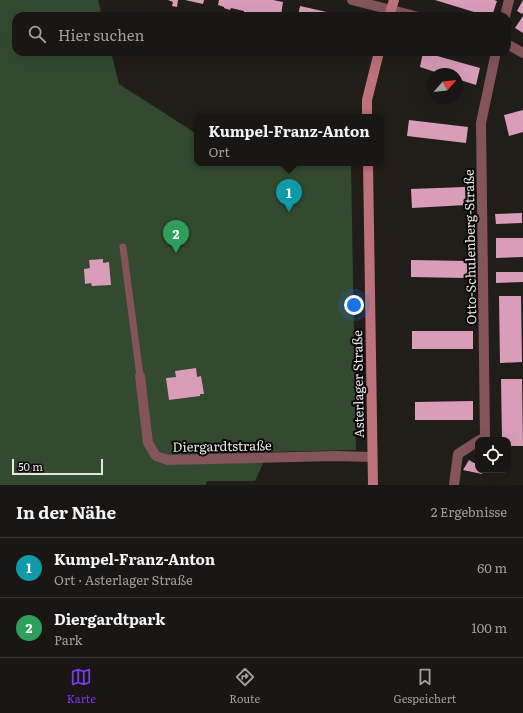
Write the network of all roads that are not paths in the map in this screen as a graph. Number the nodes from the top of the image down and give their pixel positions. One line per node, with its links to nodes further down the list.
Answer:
1 (352, 0): 3 (street)
2 (509, 0): 5 (street)
3 (392, 8): 4 (street)
4 (404, 12)
5 (506, 12)
6 (511, 46): 7 (street)
7 (523, 53)
8 (378, 56): 10 (main road)
9 (495, 56): 14 (street, Otto-Schulenberg-Straße)
10 (367, 114)
11 (368, 166): 16 (main road, Asterlager Straße)
12 (123, 247): 13 (lane)
13 (140, 376): 16 (street, Diergardtstraße)
14 (485, 437)
15 (475, 443): 18 (street, Otto-Schulenberg-Straße)
16 (372, 457): 17 (main road, Asterlager Straße)
17 (373, 485)
18 (454, 485)

